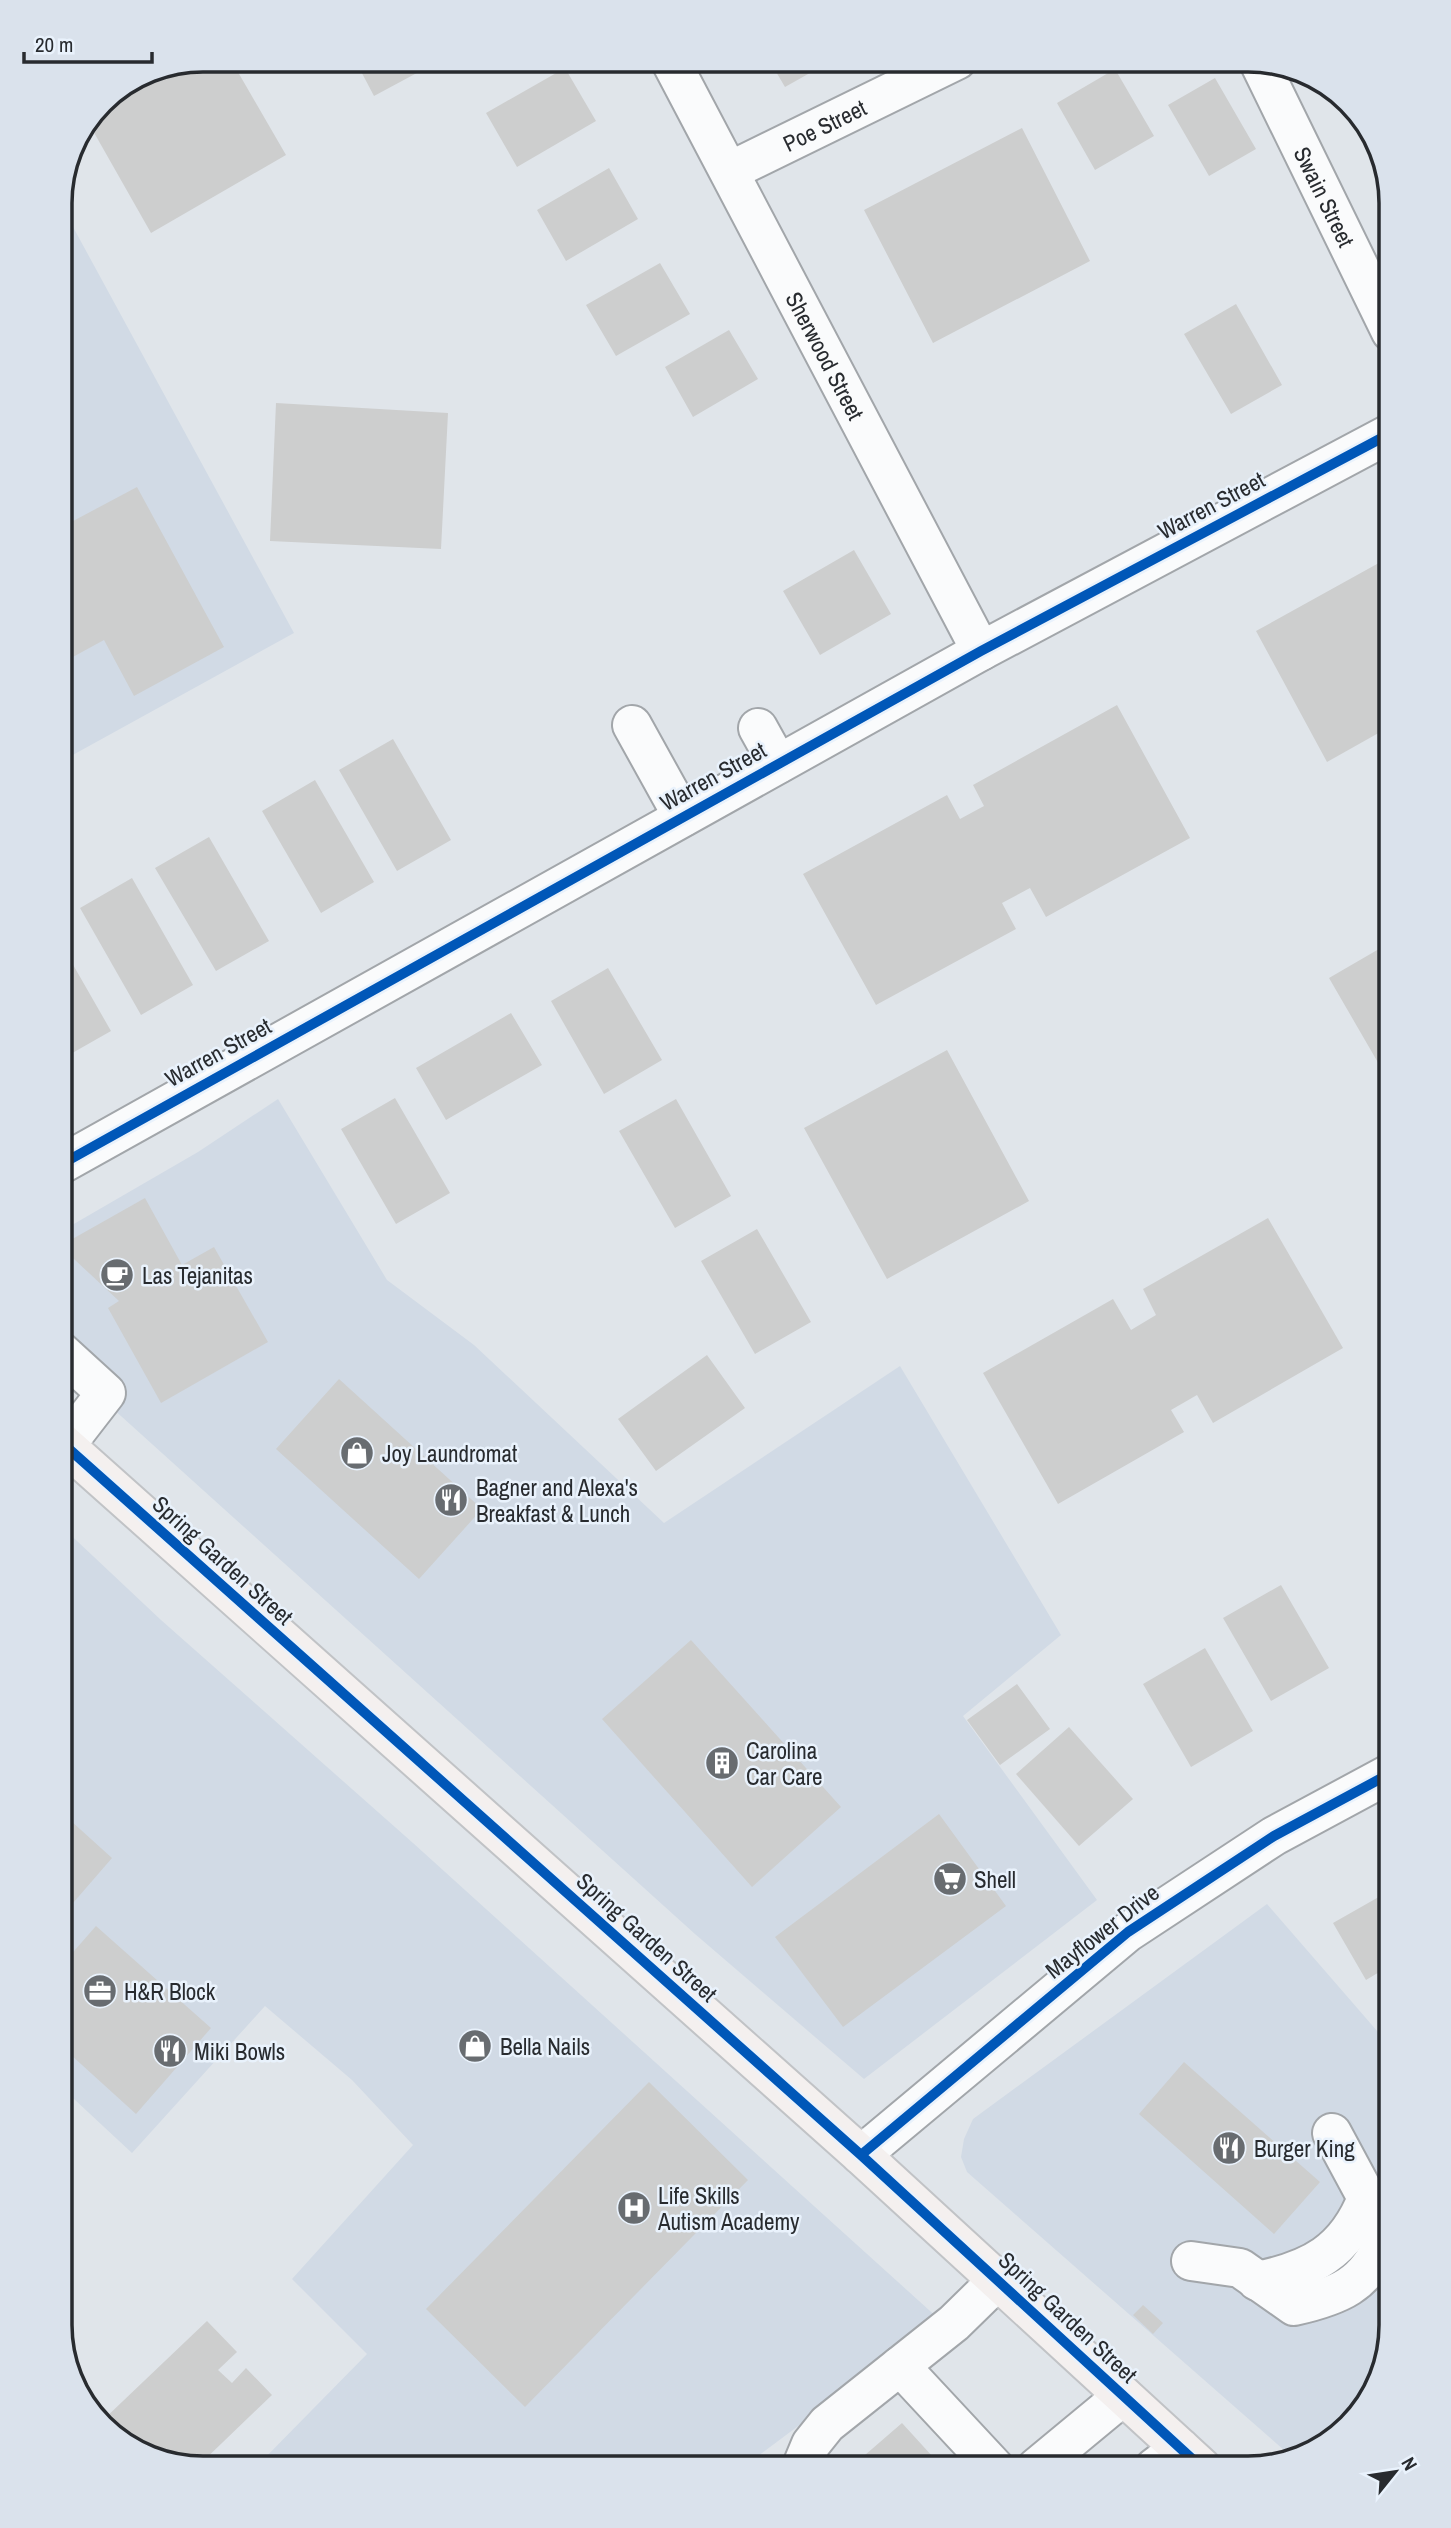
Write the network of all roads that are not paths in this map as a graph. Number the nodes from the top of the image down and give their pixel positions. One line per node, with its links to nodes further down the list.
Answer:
1 (676, 72): 4 (street, Sherwood Street)
2 (932, 72): 4 (street, Poe Street)
3 (1264, 73): 5 (street, Swain Street)
4 (730, 171): 7 (street, Sherwood Street)
5 (1379, 307)
6 (1379, 439): 7 (street, Warren Street)
7 (981, 650): 10 (street, Warren Street)
8 (632, 725): 11 (street)
9 (758, 728): 10 (street)
10 (778, 764): 11 (street, Warren Street)
11 (683, 817): 12 (street, Warren Street)
12 (72, 1158)
13 (72, 1362): 14 (street)
14 (72, 1432)
15 (72, 1452): 18 (main road, Spring Garden Street)
16 (1379, 1779): 18 (street, Mayflower Drive)
17 (1332, 2133): 19 (street)
18 (861, 2155): 20 (main road, Spring Garden Street)
19 (1191, 2261)
20 (998, 2280): 21 (street); 22 (main road, Spring Garden Street)
21 (900, 2366): 23 (street); 24 (street)
22 (1123, 2396): 25 (street); 26 (main road, Spring Garden Street)
23 (806, 2456)
24 (984, 2456)
25 (1050, 2456)
26 (1174, 2456)

